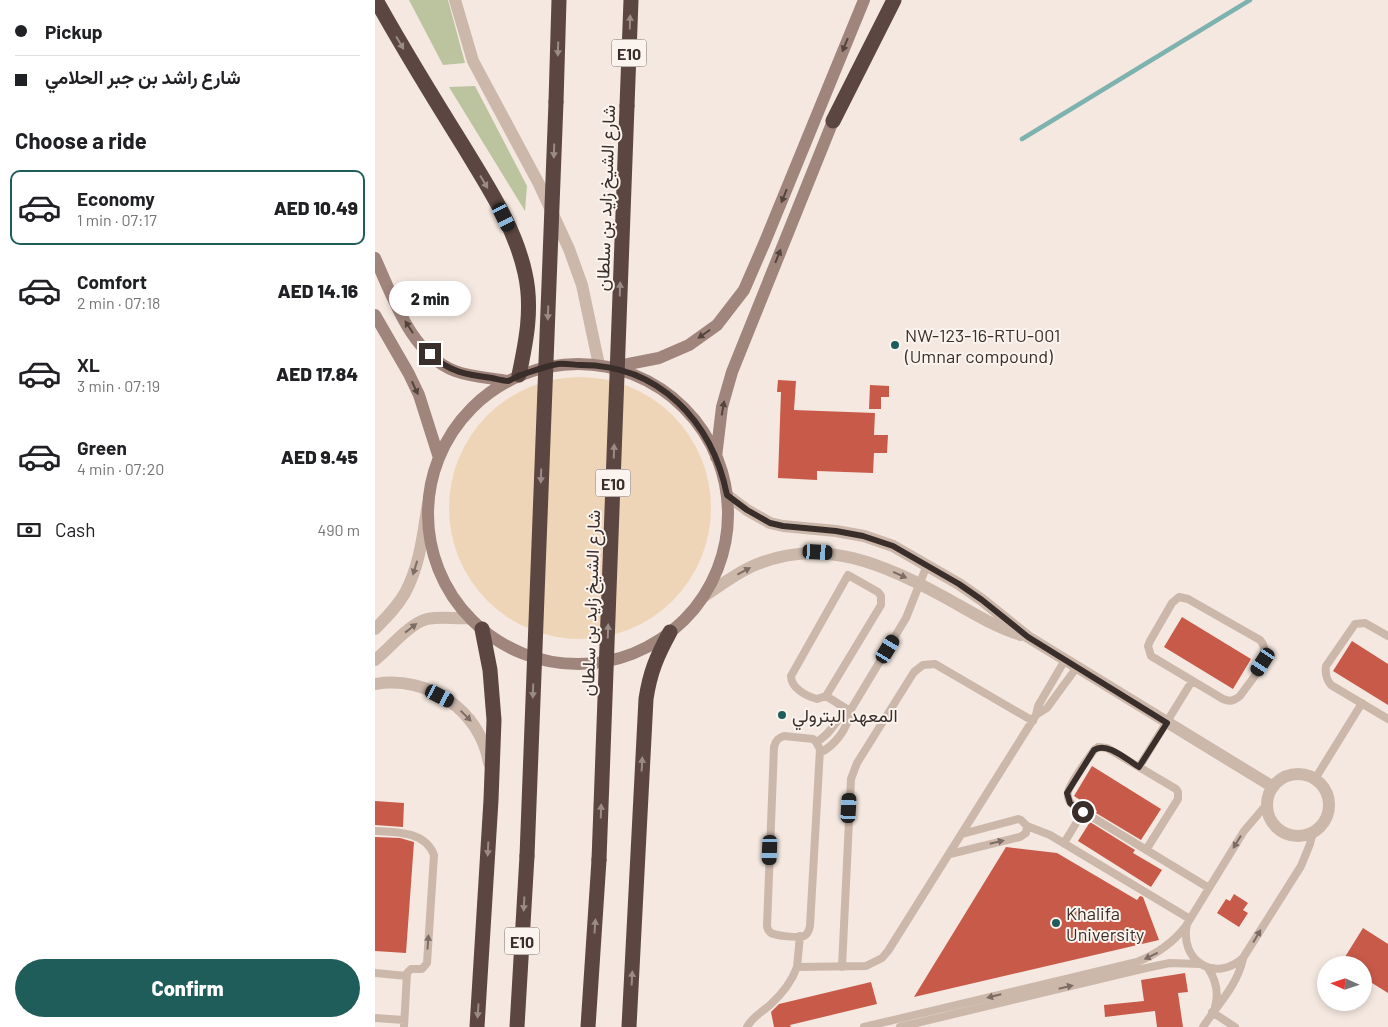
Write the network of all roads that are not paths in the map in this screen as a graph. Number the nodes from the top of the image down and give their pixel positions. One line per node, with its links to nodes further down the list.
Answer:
1 (376, 0): 13 (highway, one-way to 13)
2 (455, 0): 11 (street)
3 (559, 0): 69 (highway, E10, one-way to 69, bridge)
4 (631, 0): 70 (highway, شارع الشيخ زايد بن سلطان / E10, one-way to 4, bridge)
5 (864, 0): 12 (main road, one-way to 12)
6 (882, 0): 8 (highway)
7 (894, 0): 8 (highway)
8 (833, 121): 14 (main road, one-way to 8)
9 (375, 258): 13 (main road, one-way to 9)
10 (375, 315): 15 (main road, one-way to 15)
11 (599, 365): 12 (main road); 13 (main road)
12 (613, 367): 14 (main road)
13 (514, 378): 15 (main road)
14 (716, 457): 16 (main road)
15 (439, 458): 17 (main road)
16 (727, 495): 19 (street); 22 (main road)
17 (428, 503): 23 (main road); 24 (street, one-way to 24)
18 (851, 556): 20 (lane); 21 (street, one-way to 21); 22 (street, one-way to 18)
19 (927, 565): 21 (lane); 28 (street)
20 (848, 575): 34 (lane); 34 (lane)
21 (921, 584): 28 (street); 36 (lane)
22 (703, 597): 26 (main road)
23 (470, 618): 25 (main road); 29 (street, one-way to 23)
24 (375, 629)
25 (482, 629): 26 (main road); 45 (highway)
26 (670, 632): 71 (highway, one-way to 26)
27 (1388, 636): 35 (lane)
28 (1028, 637): 30 (street)
29 (375, 660)
30 (1065, 660): 31 (street); 37 (lane)
31 (1077, 667): 37 (lane); 39 (street)
32 (1192, 682): 32 (lane); 39 (lane)
33 (375, 684): 45 (street, one-way to 45)
34 (826, 696): 36 (lane)
35 (1361, 703): 38 (lane); 43 (lane)
36 (851, 711): 40 (lane); 41 (lane)
37 (1035, 718): 51 (lane); 61 (lane)
38 (1388, 719)
39 (1167, 723): 42 (lane); 44 (street)
40 (817, 742): 41 (lane); 57 (lane)
41 (820, 753): 57 (lane)
42 (1139, 767): 47 (lane); 53 (lane)
43 (1315, 779): 44 (street); 50 (street)
44 (1273, 787): 46 (street)
45 (491, 800): 68 (highway, one-way to 68)
46 (1267, 804): 50 (street); 55 (lane, one-way to 55)
47 (1083, 812): 52 (lane); 53 (lane)
48 (1027, 826): 51 (lane); 52 (lane); 54 (lane, one-way to 48)
49 (375, 830): 63 (lane, one-way to 49)
50 (1313, 832): 58 (lane, one-way to 50)
51 (962, 834): 54 (lane)
52 (1064, 843): 56 (lane)
53 (1146, 850): 55 (lane)
54 (950, 854): 61 (lane)
55 (1209, 888): 56 (lane)
56 (1189, 922): 59 (lane); 73 (lane, one-way to 73)
57 (800, 936): 60 (lane)
58 (1243, 958): 59 (lane); 64 (lane)
59 (1205, 966): 64 (lane); 74 (lane, one-way to 59)
60 (797, 967): 61 (lane); 66 (lane)
61 (842, 967)
62 (375, 973): 63 (lane)
63 (407, 976): 67 (lane)
64 (1213, 1011): 75 (lane); 76 (lane)
65 (375, 1018): 67 (lane)
66 (752, 1023): 72 (lane)
67 (404, 1024)
68 (477, 1027)
69 (517, 1027)
70 (588, 1027)
71 (629, 1027)
72 (747, 1027)
73 (864, 1027)
74 (900, 1027)
75 (1203, 1027)
76 (1235, 1027)

